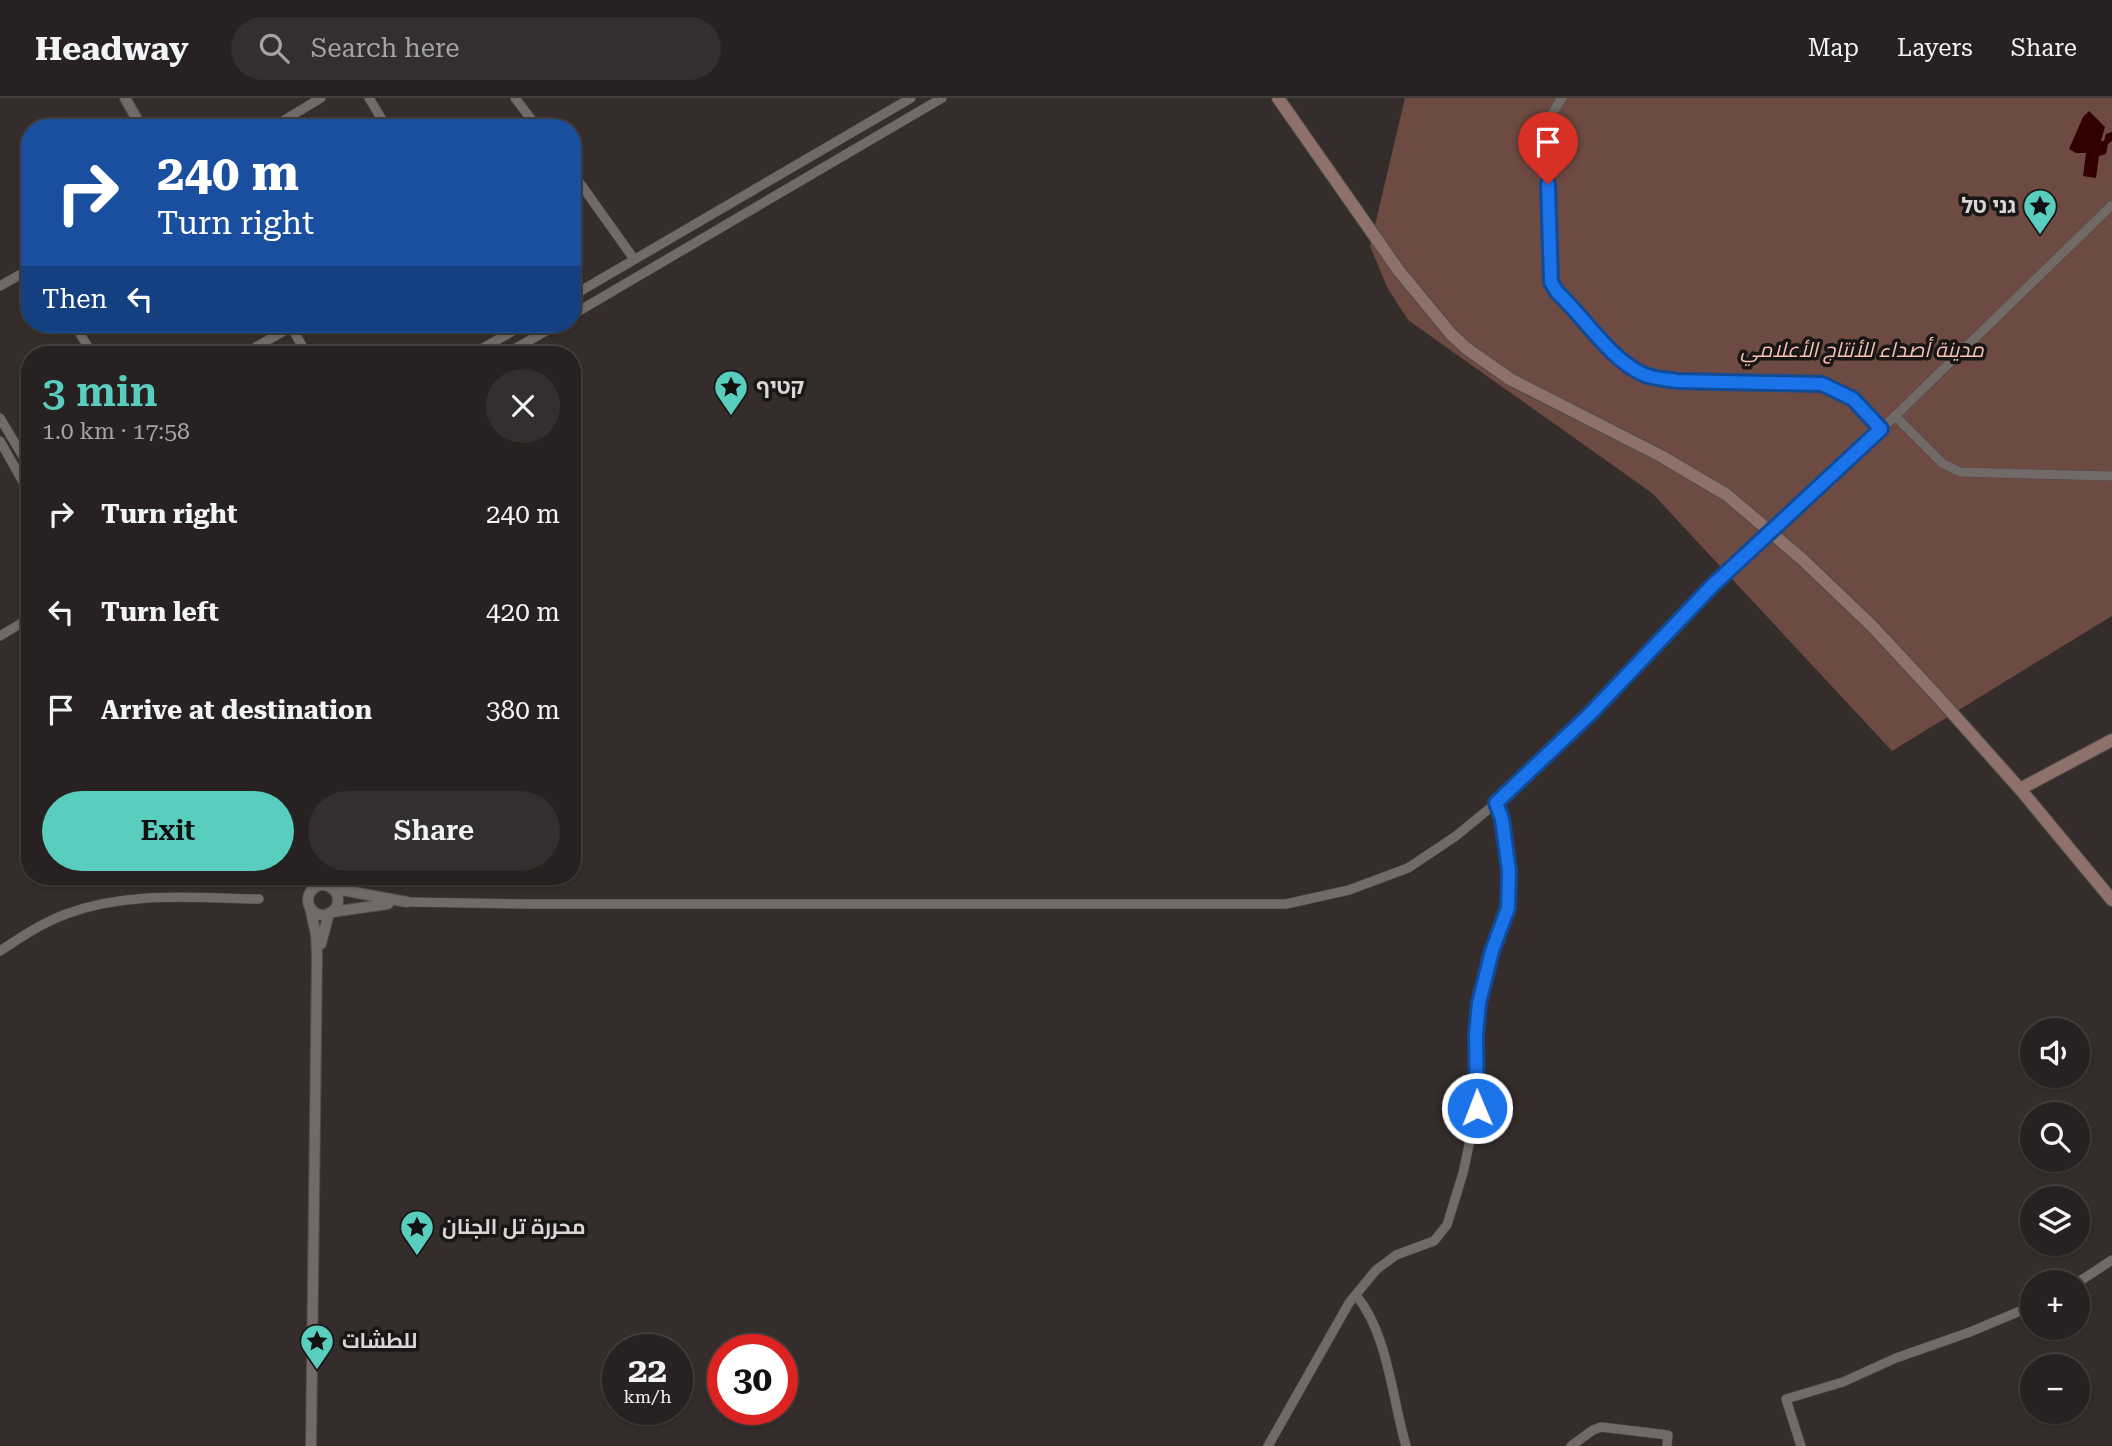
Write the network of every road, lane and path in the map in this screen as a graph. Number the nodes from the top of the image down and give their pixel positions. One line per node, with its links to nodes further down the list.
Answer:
1 (125, 98): 9 (street)
2 (321, 98): 10 (street)
3 (369, 98): 11 (street)
4 (515, 98): 12 (street)
5 (911, 98): 15 (street)
6 (942, 98): 19 (street)
7 (1278, 98): 33 (main road)
8 (1562, 98): 28 (street)
9 (137, 119)
10 (286, 119)
11 (382, 119)
12 (531, 119)
13 (581, 185): 15 (street)
14 (2112, 205): 26 (street)
15 (634, 258): 18 (street)
16 (21, 273): 17 (street)
17 (0, 286)
18 (581, 290)
19 (581, 310)
20 (280, 333): 23 (street)
21 (509, 333): 24 (street)
22 (542, 333): 25 (street)
23 (258, 346)
24 (487, 346)
25 (520, 346)
26 (1895, 416): 28 (street); 31 (street)
27 (0, 418): 30 (street)
28 (1881, 429): 33 (street)
29 (0, 441): 32 (street)
30 (21, 453)
31 (2112, 476)
32 (21, 478)
33 (1771, 533): 37 (main road); 38 (street)
34 (21, 623): 35 (street)
35 (0, 636)
36 (2112, 740): 37 (main road)
37 (2020, 789): 44 (main road)
38 (1496, 803): 45 (street); 52 (street)
39 (312, 885): 42 (street)
40 (325, 885): 41 (street)
41 (328, 887): 42 (street); 45 (street); 47 (street)
42 (311, 892): 46 (street)
43 (259, 899): 48 (street)
44 (2112, 900)
45 (407, 902): 47 (street)
46 (310, 907): 47 (street); 49 (street)
47 (330, 913): 49 (street)
48 (0, 951)
49 (317, 956): 54 (street)
50 (2112, 1259): 51 (street)
51 (2090, 1274)
52 (1356, 1295): 55 (street); 56 (street)
53 (2020, 1311): 59 (street)
54 (311, 1446)
55 (1268, 1446)
56 (1406, 1446)
57 (1571, 1446): 58 (street)
58 (1667, 1446)
59 (1800, 1446)

